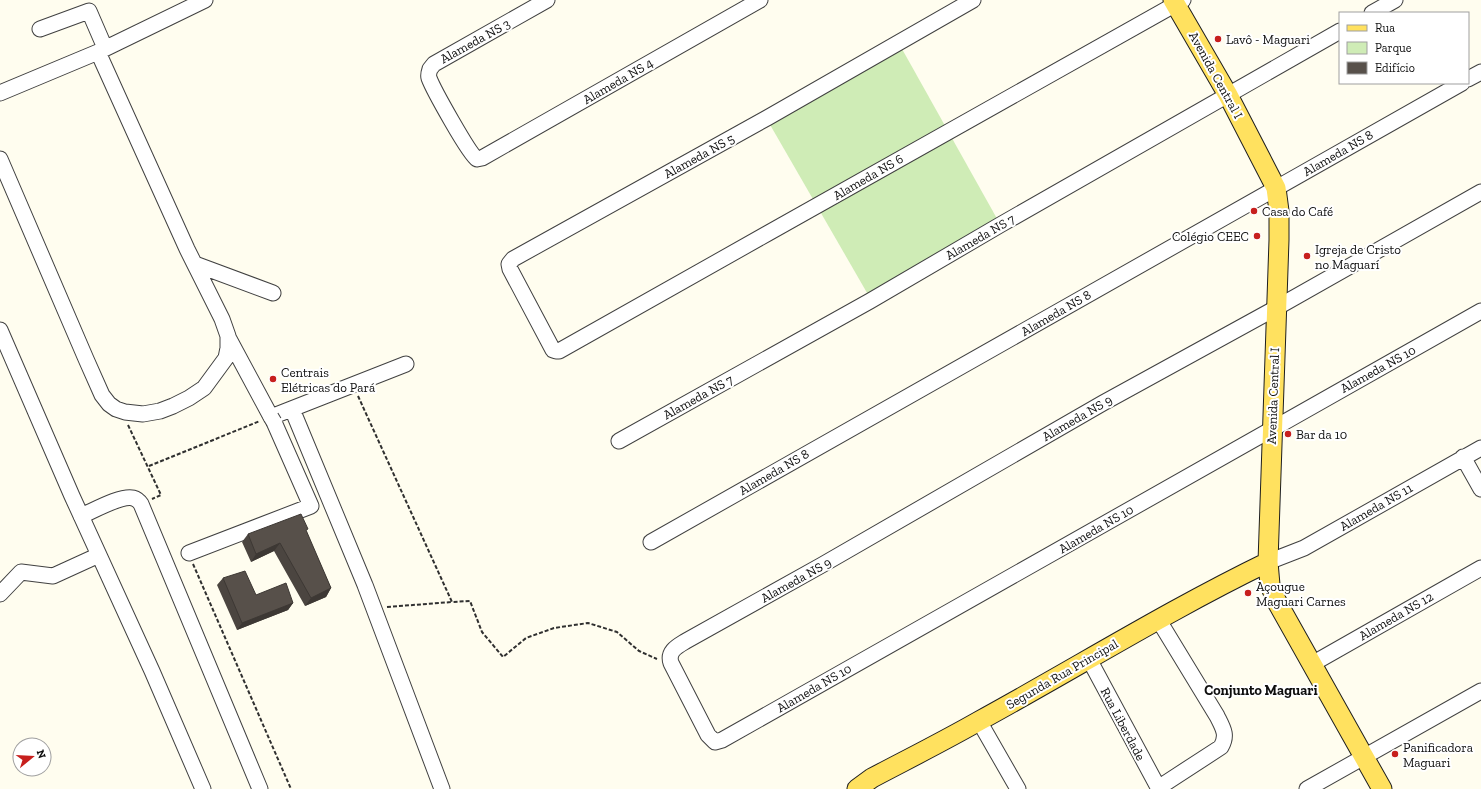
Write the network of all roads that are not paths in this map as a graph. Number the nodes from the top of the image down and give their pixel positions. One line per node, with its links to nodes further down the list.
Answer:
1 (205, 0): 10 (street)
2 (547, 0): 16 (street, Alameda NS 3)
3 (760, 0): 16 (street, Alameda NS 4)
4 (973, 0): 26 (street, Alameda NS 5)
5 (1395, 0): 7 (street)
6 (1177, 1): 15 (main road, Avenida Central I); 26 (street, Alameda NS 6)
7 (1374, 12)
8 (40, 29): 10 (street)
9 (1339, 32): 15 (street, Alameda NS 7)
10 (102, 50): 14 (street); 20 (street)
11 (1481, 72): 12 (street)
12 (1469, 78)
13 (1460, 84): 18 (street, Alameda NS 8)
14 (0, 93)
15 (1228, 95): 18 (main road, Avenida Central I); 31 (street, Alameda NS 7)
16 (474, 157)
17 (0, 160): 25 (street)
18 (1276, 188): 22 (main road, Avenida Central I); 36 (street, Alameda NS 8)
19 (1481, 192): 22 (street, Alameda NS 9)
20 (195, 264): 21 (street); 25 (street)
21 (273, 293)
22 (1276, 308): 30 (main road, Avenida Central I); 45 (street, Alameda NS 9)
23 (1481, 311): 30 (street, Alameda NS 10)
24 (0, 330): 35 (street)
25 (228, 336): 29 (street)
26 (553, 350)
27 (406, 364): 28 (street)
28 (292, 409): 29 (street); 52 (street)
29 (270, 419): 37 (street)
30 (1272, 429): 39 (main road, Avenida Central I); 45 (street, Alameda NS 10)
31 (619, 441)
32 (1481, 448): 33 (street, Alameda NS 11)
33 (1463, 457): 34 (street); 39 (street, Alameda NS 11)
34 (1481, 489)
35 (81, 516): 38 (street); 51 (street)
36 (651, 542)
37 (189, 554)
38 (99, 555): 41 (street); 50 (street)
39 (1268, 562): 42 (main road, Segunda Rua Principal); 44 (main road, Avenida Central I)
40 (1481, 568): 44 (street, Alameda NS 12)
41 (0, 594)
42 (1158, 619): 43 (main road, Segunda Rua Principal); 49 (street)
43 (1089, 659): 47 (main road, Segunda Rua Principal); 49 (street, Rua Liberdade)
44 (1312, 664): 48 (main road, Avenida Central I)
45 (673, 666)
46 (1481, 691): 48 (street)
47 (979, 721): 53 (main road, Segunda Rua Principal); 54 (street)
48 (1364, 757): 55 (street); 56 (main road, Avenida Central I)
49 (1158, 788)
50 (203, 789)
51 (260, 789)
52 (442, 789)
53 (857, 789)
54 (1018, 789)
55 (1307, 789)
56 (1382, 789)

